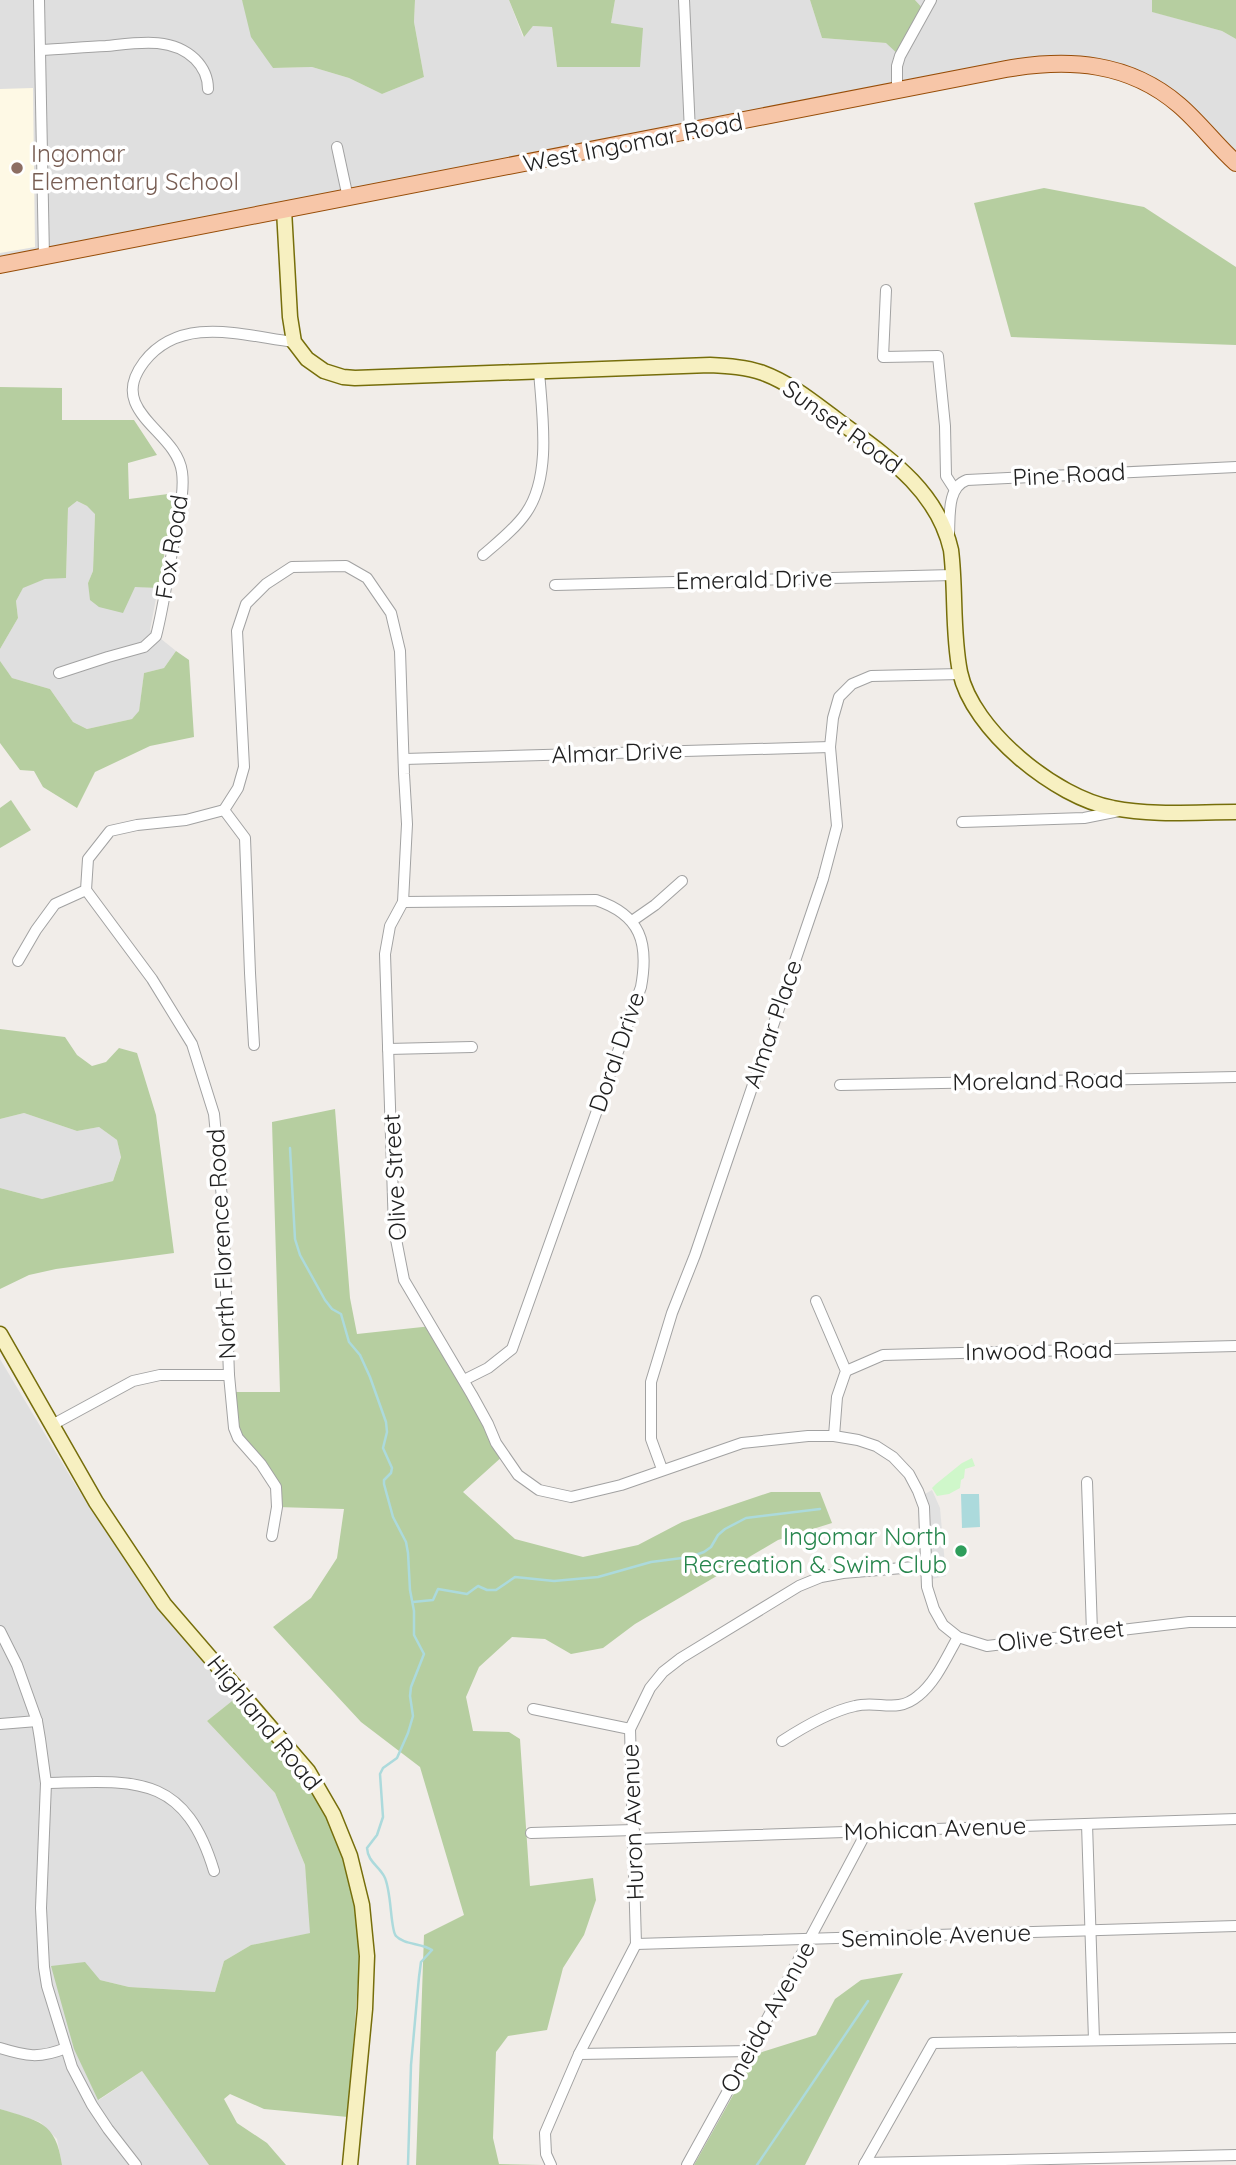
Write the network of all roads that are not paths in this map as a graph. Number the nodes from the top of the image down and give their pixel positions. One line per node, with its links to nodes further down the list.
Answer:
1 (39, 0): 4 (street)
2 (684, 0): 7 (street)
3 (931, 0): 6 (street)
4 (40, 50): 5 (street); 12 (street)
5 (208, 89)
6 (897, 91): 7 (main road, West Ingomar Road); 9 (main road, West Ingomar Road)
7 (690, 132): 10 (main road, West Ingomar Road)
8 (337, 147): 10 (street)
9 (1236, 163)
10 (348, 198): 11 (main road, West Ingomar Road)
11 (284, 210): 12 (main road, West Ingomar Road); 15 (street)
12 (44, 257): 13 (main road, West Ingomar Road)
13 (0, 265)
14 (886, 290): 18 (street)
15 (294, 342): 16 (street, Sunset Road); 23 (street, Fox Road)
16 (539, 371): 19 (street, Sunset Road); 20 (street)
17 (1236, 467): 18 (street, Pine Road)
18 (955, 490): 19 (street)
19 (948, 538): 21 (street, Sunset Road)
20 (483, 555)
21 (953, 575): 22 (street, Emerald Drive); 24 (street, Sunset Road)
22 (555, 585)
23 (60, 673)
24 (961, 674): 25 (street, Almar Place); 28 (street, Sunset Road)
25 (830, 747): 26 (street, Almar Drive); 49 (street, Almar Place)
26 (404, 759): 27 (street, Olive Street); 33 (street, Olive Street)
27 (224, 810): 32 (street); 36 (street)
28 (1124, 810): 29 (street, Sunset Road); 30 (street)
29 (1236, 812)
30 (962, 822)
31 (682, 881): 34 (street)
32 (86, 890): 35 (street); 45 (street, North Florence Road)
33 (404, 902): 34 (street); 38 (street, Olive Street)
34 (632, 921): 46 (street, Doral Drive)
35 (18, 961)
36 (254, 1045)
37 (472, 1047): 38 (street)
38 (388, 1049): 46 (street, Olive Street)
39 (1236, 1077): 40 (street, Moreland Road)
40 (840, 1085)
41 (816, 1301): 44 (street)
42 (0, 1334): 47 (street, Highland Road)
43 (1236, 1346): 44 (street, Inwood Road)
44 (846, 1371): 48 (street)
45 (229, 1376): 47 (street); 51 (street, North Florence Road)
46 (464, 1380): 49 (street, Olive Street)
47 (52, 1425): 82 (street, Highland Road)
48 (834, 1436): 49 (street, Olive Street); 52 (street, Olive Street)
49 (662, 1469)
50 (1087, 1482): 55 (street)
51 (272, 1536)
52 (926, 1566): 56 (street, Olive Street); 60 (street, Huron Avenue)
53 (1236, 1622): 55 (street, Olive Street)
54 (0, 1631): 58 (street)
55 (1092, 1633): 56 (street, Olive Street)
56 (958, 1637): 61 (street)
57 (533, 1709): 60 (street)
58 (37, 1721): 59 (street); 62 (street)
59 (0, 1724)
60 (630, 1729): 67 (street, Huron Avenue)
61 (782, 1741)
62 (46, 1783): 68 (street); 76 (street)
63 (1236, 1819): 64 (street, Mohican Avenue)
64 (1087, 1824): 65 (street, Mohican Avenue); 70 (street)
65 (867, 1831): 67 (street, Mohican Avenue); 71 (street, Oneida Avenue)
66 (531, 1833): 67 (street, Mohican Avenue)
67 (634, 1834): 72 (street, Huron Avenue)
68 (214, 1871)
69 (1236, 1926): 70 (street, Seminole Avenue)
70 (1091, 1931): 71 (street, Seminole Avenue); 74 (street)
71 (810, 1940): 72 (street, Seminole Avenue); 77 (street, Oneida Avenue)
72 (636, 1944): 78 (street, Huron Avenue)
73 (1236, 2038): 74 (street)
74 (1094, 2040): 80 (street)
75 (0, 2048): 76 (street)
76 (66, 2048): 81 (street)
77 (750, 2052): 78 (street); 84 (street, Oneida Avenue)
78 (579, 2054): 83 (street, Huron Avenue)
79 (1233, 2159): 80 (street)
80 (865, 2164)
81 (136, 2165)
82 (350, 2165)
83 (551, 2165)
84 (687, 2165)

